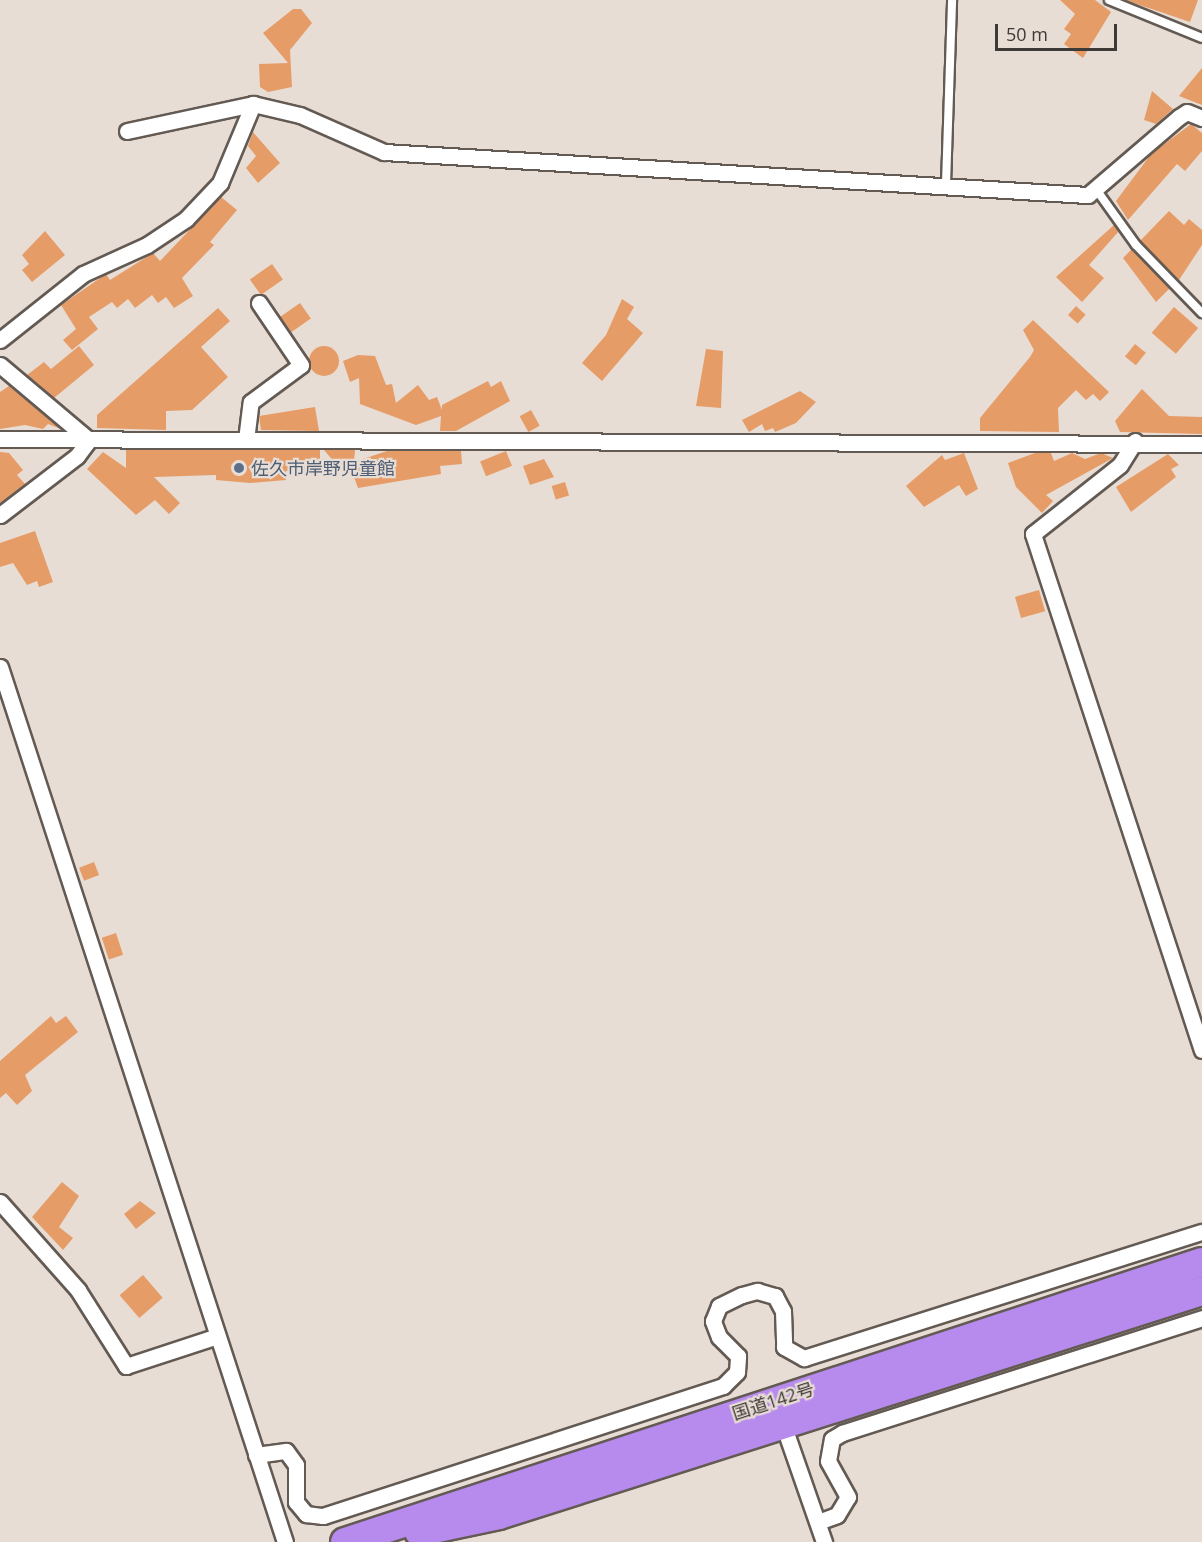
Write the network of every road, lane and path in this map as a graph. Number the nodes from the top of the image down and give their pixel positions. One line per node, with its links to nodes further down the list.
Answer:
1 (952, 0): 7 (lane)
2 (1108, 0): 3 (lane)
3 (1202, 38)
4 (253, 104): 6 (street); 7 (street); 11 (street)
5 (1202, 118): 8 (street)
6 (127, 131)
7 (946, 184): 8 (street)
8 (1098, 192): 10 (lane)
9 (260, 303): 15 (street)
10 (1202, 313)
11 (0, 340)
12 (0, 365): 14 (street)
13 (0, 439): 14 (street)
14 (89, 440): 15 (street); 18 (street)
15 (246, 440): 16 (street)
16 (1135, 441): 17 (street); 20 (street)
17 (1202, 444)
18 (0, 514)
19 (0, 667): 26 (street)
20 (1202, 1050)
21 (0, 1202): 26 (street)
22 (1202, 1232): 28 (street)
23 (1202, 1262): 31 (highway, 国道142号)
24 (1202, 1291): 27 (highway, 国道142号)
25 (1202, 1318): 29 (street)
26 (217, 1336): 28 (street)
27 (784, 1427): 29 (street); 32 (highway, 国道142号)
28 (256, 1455): 30 (street)
29 (818, 1522): 33 (street)
30 (285, 1542)
31 (345, 1542)
32 (386, 1542)
33 (824, 1542)

